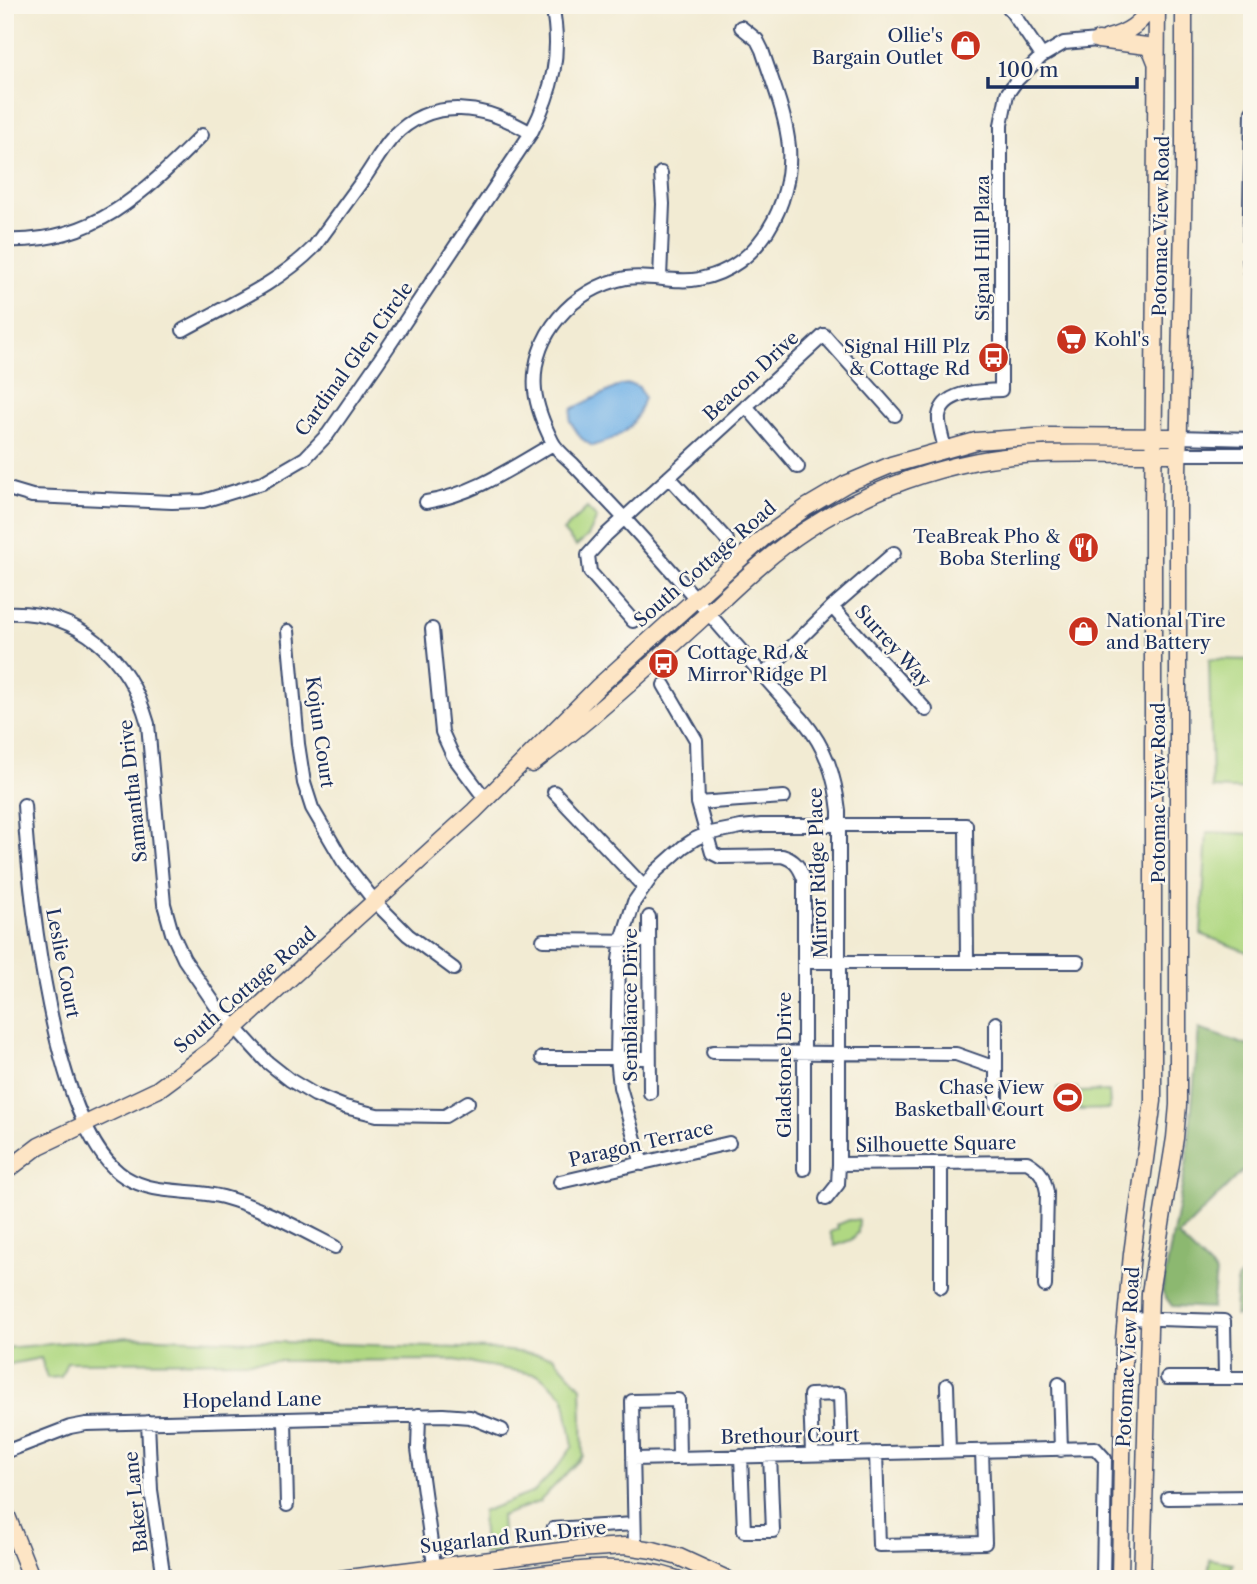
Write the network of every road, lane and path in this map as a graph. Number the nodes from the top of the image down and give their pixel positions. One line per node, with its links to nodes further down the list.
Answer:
1 (552, 5): 11 (street, Cardinal Glen Circle)
2 (1007, 5): 8 (street)
3 (1151, 5): 7 (main road)
4 (1157, 5): 9 (main road, Potomac View Road)
5 (1184, 5): 21 (main road, Potomac View Road)
6 (741, 27): 15 (street, Mirror Ridge Place)
7 (1098, 40): 8 (street, Signal Hill Plaza); 9 (main road)
8 (1042, 56): 24 (street, Signal Hill Plaza)
9 (1156, 63): 20 (main road, Potomac View Road)
10 (1252, 112): 16 (street)
11 (531, 133): 17 (street); 30 (street, Cardinal Glen Circle)
12 (202, 135): 14 (street)
13 (661, 173): 15 (street)
14 (5, 240)
15 (660, 278): 23 (street, Mirror Ridge Place)
16 (1252, 282)
17 (183, 330)
18 (746, 406): 19 (street, Beacon Drive); 28 (street); 29 (street, Beacon Drive)
19 (895, 415)
20 (1154, 436): 21 (main road, South Cottage Road); 24 (main road, South Cottage Road); 25 (main road, Potomac View Road)
21 (1178, 437): 22 (street, South Cottage Road); 26 (main road, Potomac View Road)
22 (1252, 439)
23 (553, 444): 31 (street); 32 (street, Mirror Ridge Place)
24 (945, 449): 35 (main road, South Cottage Road)
25 (1154, 454): 26 (main road, South Cottage Road); 38 (main road, South Cottage Road); 87 (main road, Potomac View Road)
26 (1178, 454): 27 (street, South Cottage Road); 88 (main road, Potomac View Road)
27 (1252, 454)
28 (798, 467)
29 (669, 477): 32 (street, Beacon Drive); 33 (street)
30 (5, 488)
31 (426, 502)
32 (625, 519): 35 (street, Mirror Ridge Place); 39 (street, Beacon Drive)
33 (727, 540)
34 (894, 553): 36 (street)
35 (695, 599): 38 (street, Mirror Ridge Place); 47 (main road, South Cottage Road)
36 (832, 607): 42 (street); 44 (street, Surrey Way)
37 (5, 612): 64 (street, Samantha Drive)
38 (708, 613): 42 (street, Mirror Ridge Place); 47 (main road, South Cottage Road)
39 (633, 621)
40 (432, 629): 47 (street)
41 (288, 631): 53 (street, Kojun Court)
42 (762, 676): 50 (street, Mirror Ridge Place)
43 (664, 685): 48 (street)
44 (926, 710)
45 (554, 792): 52 (street)
46 (784, 797): 48 (street)
47 (486, 800): 53 (main road, South Cottage Road)
48 (698, 803): 51 (street)
49 (24, 805): 75 (street, Leslie Court)
50 (839, 825): 51 (street); 59 (street, Mirror Ridge Place); 60 (street)
51 (706, 834): 52 (street); 58 (street, Gladstone Drive)
52 (643, 886): 56 (street)
53 (376, 903): 62 (street, Kojun Court); 64 (main road, South Cottage Road)
54 (649, 917): 57 (street, Semblance Drive)
55 (543, 940): 56 (street)
56 (622, 940): 57 (street); 69 (street)
57 (649, 941): 70 (street, Semblance Drive)
58 (804, 962): 59 (street); 67 (street, Gladstone Drive)
59 (840, 962): 60 (street); 65 (street, Mirror Ridge Place)
60 (967, 962): 61 (street)
61 (1078, 962)
62 (454, 969)
63 (996, 1023): 71 (street)
64 (236, 1029): 73 (street, Samantha Drive); 75 (main road, South Cottage Road)
65 (839, 1051): 67 (street); 71 (street); 78 (street, Mirror Ridge Place)
66 (713, 1052): 67 (street)
67 (803, 1052): 80 (street, Gladstone Drive)
68 (542, 1058): 69 (street)
69 (617, 1058): 70 (street); 77 (street)
70 (649, 1058): 72 (street, Semblance Drive)
71 (996, 1064): 74 (street)
72 (650, 1093)
73 (468, 1102)
74 (996, 1103)
75 (83, 1124): 81 (main road, South Cottage Road); 84 (street, Leslie Court)
76 (729, 1143): 77 (street, Paragon Terrace)
77 (642, 1164): 82 (street, Paragon Terrace)
78 (839, 1164): 79 (street, Silhouette Square); 83 (street, Mirror Ridge Place)
79 (941, 1164): 85 (street, Silhouette Square); 86 (street)
80 (804, 1168)
81 (5, 1171)
82 (561, 1182)
83 (825, 1199)
84 (335, 1247)
85 (1045, 1286)
86 (941, 1287)
87 (1126, 1318): 88 (street); 124 (main road, Potomac View Road)
88 (1148, 1318): 89 (street); 125 (main road, Potomac View Road)
89 (1225, 1377): 90 (street); 91 (street)
90 (1167, 1378)
91 (1252, 1378)
92 (1059, 1384): 98 (street)
93 (947, 1385): 99 (street)
94 (419, 1415): 95 (street, Hopeland Lane); 97 (street, Hopeland Lane); 116 (street)
95 (285, 1420): 96 (street, Hopeland Lane); 111 (street)
96 (148, 1422): 101 (street, Hopeland Lane); 118 (street, Baker Lane)
97 (502, 1430)
98 (1061, 1450): 100 (street, Brethour Court); 123 (street, Brethour Court)
99 (949, 1451): 100 (street, Brethour Court); 103 (street, Brethour Court)
100 (982, 1451): 103 (street)
101 (5, 1452)
102 (812, 1453): 104 (street, Brethour Court); 104 (street); 105 (street, Brethour Court)
103 (876, 1453): 104 (street, Brethour Court)
104 (842, 1454)
105 (771, 1455): 106 (street, Brethour Court); 106 (street)
106 (741, 1457): 107 (street, Brethour Court)
107 (679, 1458): 108 (street, Brethour Court); 108 (street)
108 (633, 1459): 113 (street)
109 (1252, 1497): 110 (street)
110 (1168, 1498)
111 (288, 1505)
112 (6, 1517): 117 (main road)
113 (634, 1524): 114 (street); 115 (street)
114 (553, 1529)
115 (635, 1547): 116 (main road, Sugarland Run Drive); 122 (main road, Sugarland Run Drive)
116 (435, 1573): 119 (main road, Sugarland Run Drive)
117 (32, 1579)
118 (164, 1579)
119 (340, 1579)
120 (504, 1579): 121 (main road, Sugarland Run Drive)
121 (677, 1579)
122 (727, 1579)
123 (1103, 1579)
124 (1120, 1579)
125 (1142, 1579)

